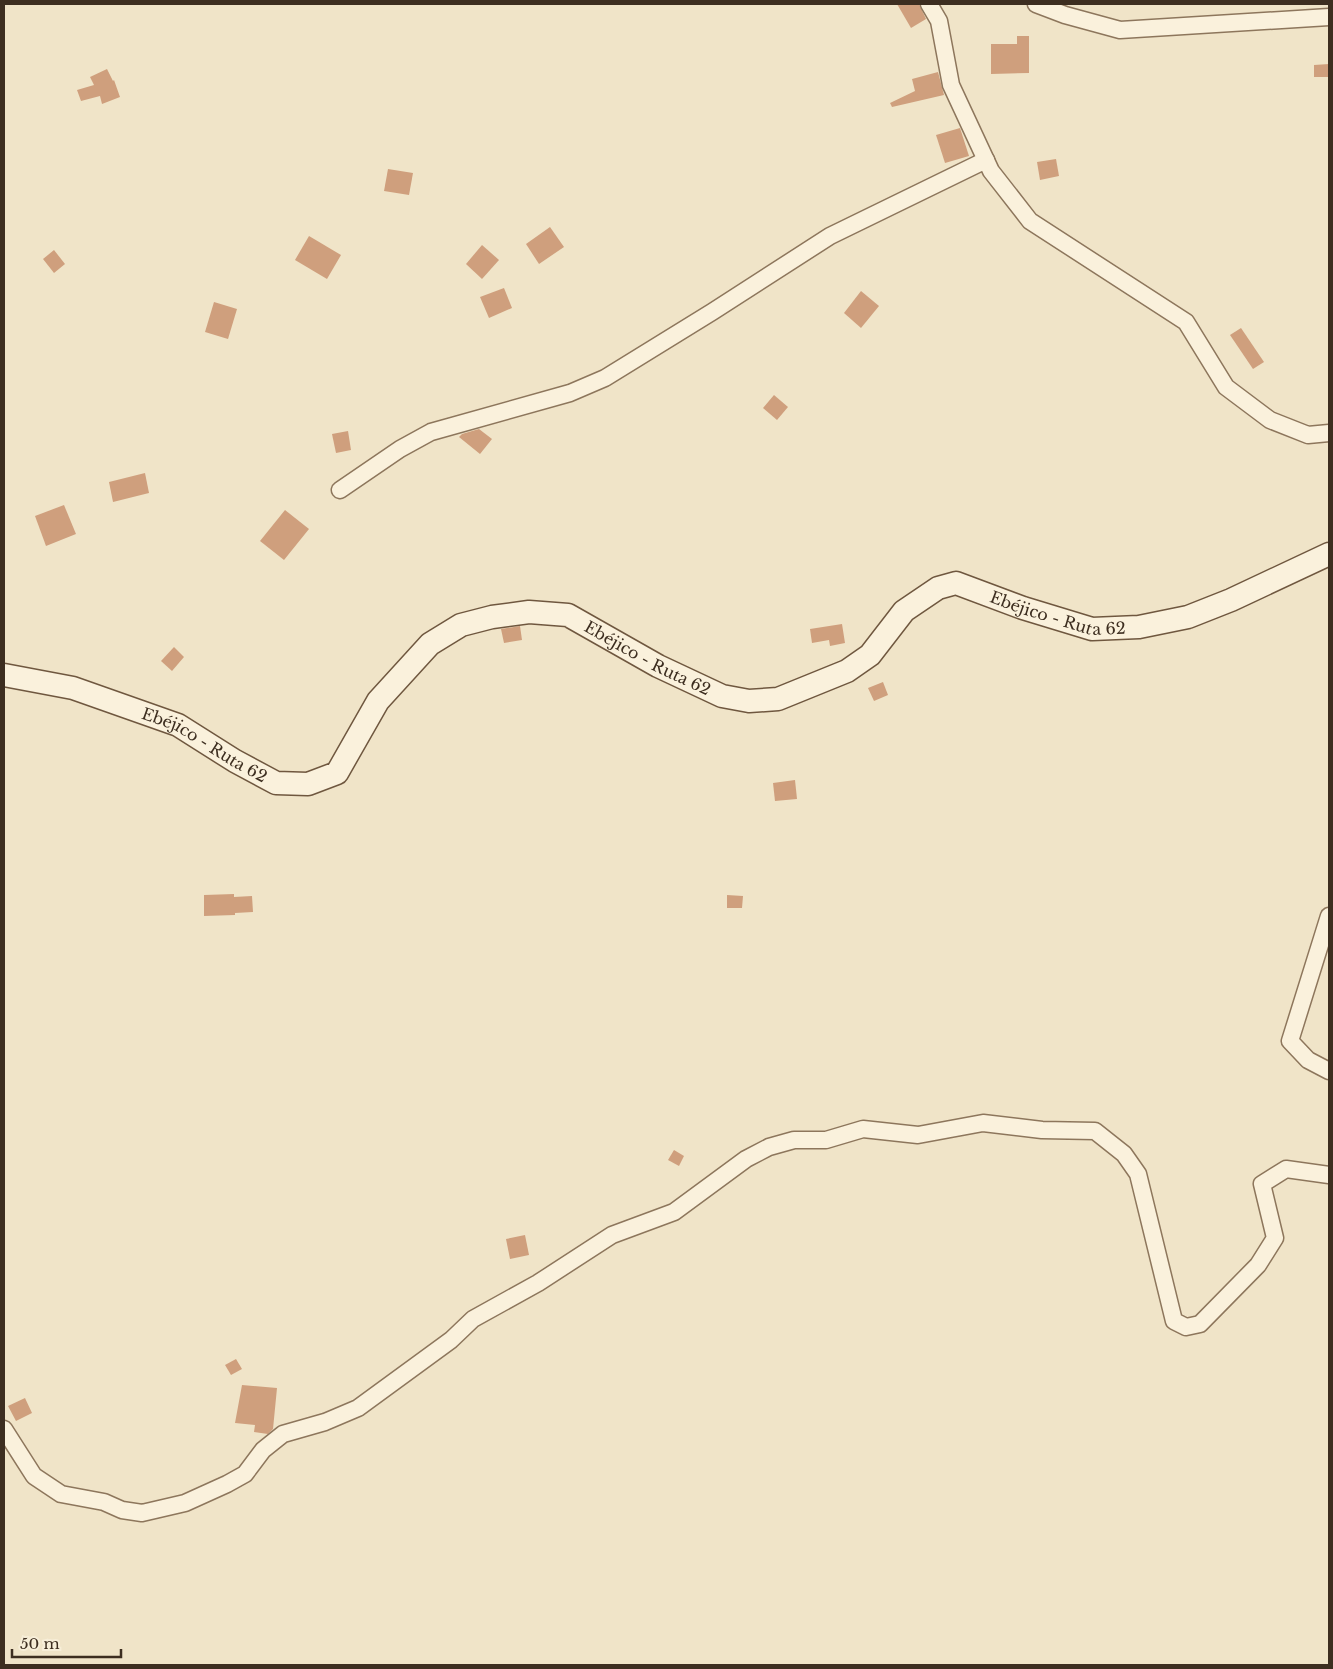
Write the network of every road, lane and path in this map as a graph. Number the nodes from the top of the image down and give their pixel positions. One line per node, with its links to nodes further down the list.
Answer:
1 (929, 4): 5 (street)
2 (944, 4): 5 (street)
3 (1036, 4): 4 (street)
4 (1329, 17)
5 (939, 21): 6 (street)
6 (986, 160): 7 (street); 8 (street)
7 (1329, 433)
8 (340, 490)
9 (1329, 554): 10 (street, Ebéjico - Ruta 62)
10 (4, 675)
11 (1329, 916): 12 (street)
12 (1329, 1071)
13 (1329, 1175): 14 (street)
14 (4, 1429)

